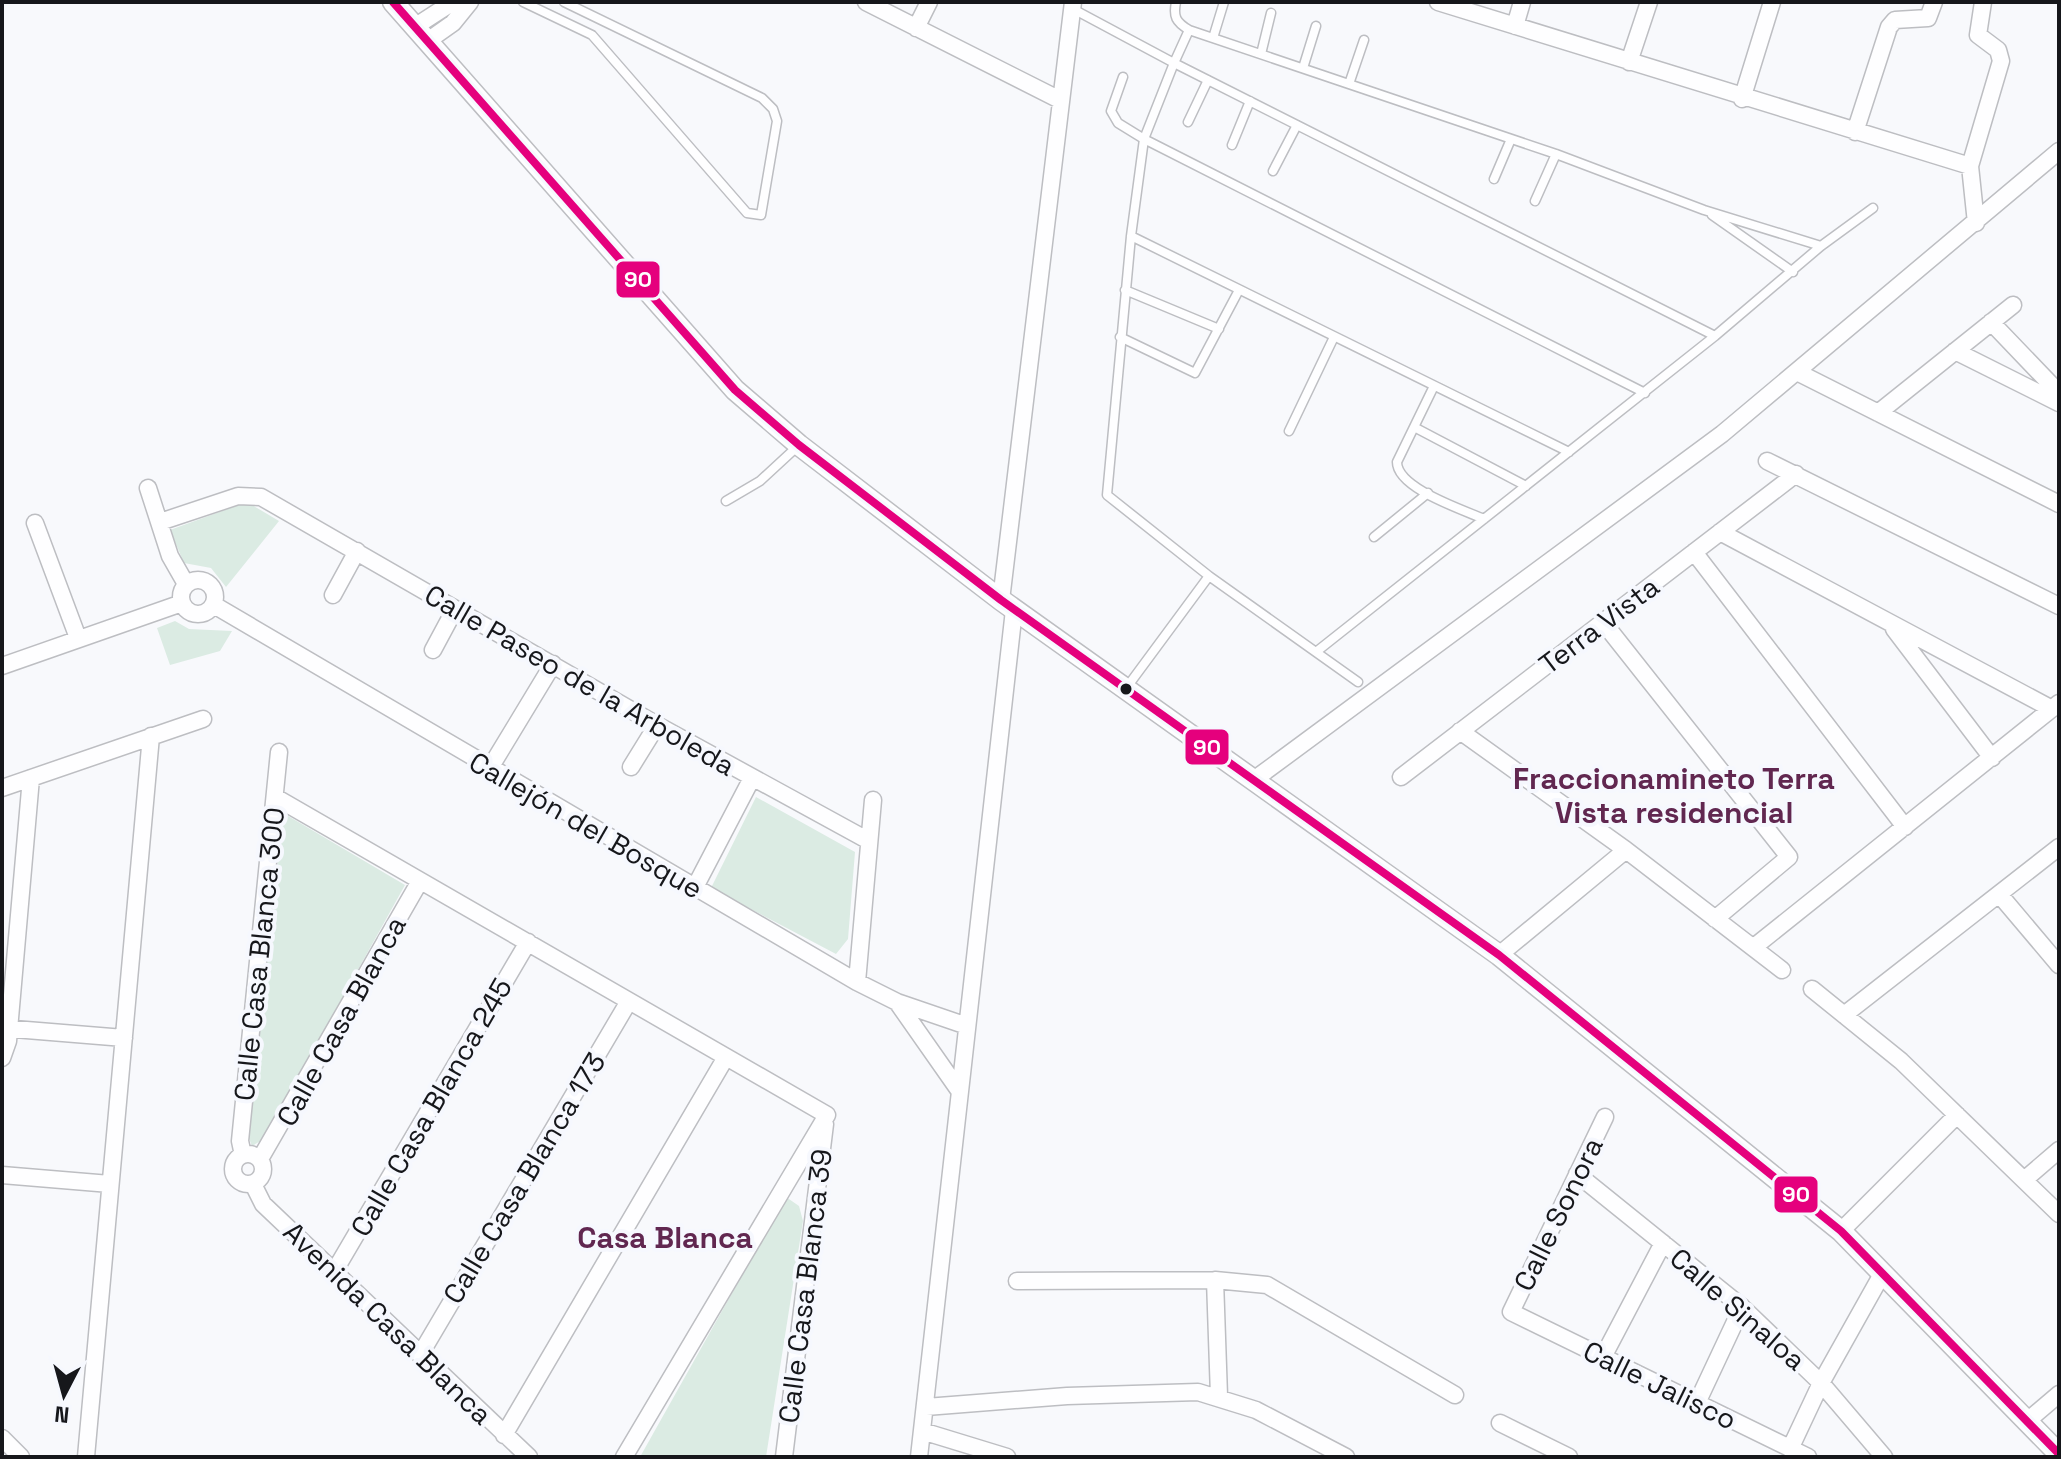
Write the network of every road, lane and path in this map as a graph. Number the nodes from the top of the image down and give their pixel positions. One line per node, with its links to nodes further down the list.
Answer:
1 (393, 2): 23 (street)
2 (453, 2): 23 (street)
3 (470, 2): 23 (street)
4 (523, 2): 24 (lane)
5 (564, 2): 18 (lane)
6 (866, 2): 21 (street)
7 (929, 2): 21 (street)
8 (1176, 2): 22 (lane)
9 (1224, 2): 25 (lane)
10 (1438, 2): 20 (street)
11 (1522, 2): 20 (street)
12 (1649, 2): 28 (street)
13 (1772, 2): 34 (street)
14 (1934, 2): 39 (street)
15 (1983, 2): 45 (street)
16 (1068, 4): 29 (lane); 35 (street)
17 (1271, 13): 27 (lane)
18 (599, 19): 24 (lane); 24 (lane)
19 (1316, 26): 30 (lane)
20 (1515, 26): 28 (street)
21 (916, 28): 35 (street)
22 (1189, 30): 25 (lane); 29 (lane)
23 (423, 33): 72 (street)
24 (592, 35)
25 (1213, 38): 27 (lane)
26 (1364, 40): 33 (lane)
27 (1261, 54): 30 (lane)
28 (1629, 62): 34 (street)
29 (1174, 63): 32 (lane); 40 (lane)
30 (1303, 68): 33 (lane)
31 (1123, 77): 40 (lane)
32 (1208, 80): 36 (lane); 37 (lane)
33 (1349, 84): 41 (lane)
34 (1742, 99): 39 (street)
35 (1060, 100): 93 (street)
36 (1250, 101): 38 (lane); 42 (lane)
37 (1188, 122)
38 (1297, 125): 46 (lane); 60 (lane)
39 (1855, 132): 45 (street)
40 (1144, 139): 52 (lane); 66 (lane)
41 (1511, 139): 44 (lane); 47 (lane)
42 (1232, 145)
43 (2059, 151): 51 (street)
44 (1556, 154): 48 (lane); 50 (lane)
45 (1970, 166): 51 (street)
46 (1273, 171)
47 (1494, 179)
48 (1535, 201)
49 (1873, 208): 53 (lane)
50 (1704, 210): 53 (lane); 54 (lane)
51 (1976, 223): 64 (street)
52 (1131, 236): 55 (lane); 56 (lane)
53 (1821, 246): 54 (lane)
54 (1793, 272): 60 (lane)
55 (1125, 290): 59 (lane); 61 (lane)
56 (1239, 290): 59 (lane); 62 (lane)
57 (2013, 305): 58 (street)
58 (1991, 322): 63 (street); 67 (street)
59 (1219, 329): 61 (lane)
60 (1715, 336): 66 (lane)
61 (1120, 337): 88 (lane)
62 (1334, 337): 65 (lane); 71 (lane)
63 (1955, 351): 68 (street); 69 (street)
64 (1797, 372): 69 (street); 117 (street)
65 (1434, 386): 70 (lane); 73 (lane)
66 (1645, 393): 73 (lane)
67 (2059, 393)
68 (2059, 403)
69 (1878, 413): 80 (street)
70 (1414, 427): 76 (lane); 78 (lane)
71 (1289, 431)
72 (799, 445): 79 (lane); 93 (street)
73 (1569, 452): 76 (lane)
74 (1767, 461): 75 (street)
75 (1796, 474): 84 (street, Terra Vista); 94 (street)
76 (1526, 486): 81 (lane)
77 (148, 488): 82 (street)
78 (1428, 493): 81 (lane); 85 (lane)
79 (726, 501)
80 (2059, 504)
81 (1484, 519): 100 (lane)
82 (160, 522): 86 (street, Calle Paseo de la Arboleda); 89 (street)
83 (35, 523): 98 (street)
84 (1720, 532): 87 (street, Terra Vista); 97 (street)
85 (1374, 537)
86 (357, 551): 90 (street); 95 (street, Calle Paseo de la Arboleda)
87 (1694, 552): 96 (street, Terra Vista); 121 (street)
88 (1209, 576): 100 (lane); 104 (lane)
89 (186, 584): 91 (street); 92 (street)
90 (333, 595)
91 (182, 603): 92 (street); 98 (street)
92 (214, 605): 113 (street, Callejón del Bosque)
93 (1007, 605): 104 (street); 139 (street)
94 (2059, 606)
95 (455, 609): 99 (street); 101 (street, Calle Paseo de la Arboleda)
96 (1603, 622): 108 (street, Terra Vista); 128 (street)
97 (1890, 625): 105 (street); 111 (street)
98 (78, 638): 102 (street)
99 (433, 650)
100 (1316, 652): 103 (lane)
101 (553, 664): 107 (street, Calle Paseo de la Arboleda); 113 (street)
102 (2, 666)
103 (1358, 682)
104 (1127, 688): 117 (street)
105 (2056, 706): 111 (street)
106 (203, 719): 109 (street)
107 (657, 725): 112 (street); 116 (street, Calle Paseo de la Arboleda)
108 (1460, 731): 114 (street, Terra Vista); 124 (street)
109 (151, 736): 115 (street); 141 (street)
110 (279, 752): 119 (street, Calle Casa Blanca 300)
111 (1992, 758): 121 (street)
112 (631, 767)
113 (490, 768): 126 (street, Callejón del Bosque)
114 (1401, 777)
115 (31, 778): 118 (street); 140 (street)
116 (752, 778): 122 (street, Calle Paseo de la Arboleda); 126 (street)
117 (1255, 779): 131 (street)
118 (2, 788)
119 (275, 797): 125 (street); 149 (street, Calle Casa Blanca 300)
120 (873, 800): 122 (street)
121 (1905, 827): 130 (street)
122 (869, 841): 134 (street)
123 (2059, 847): 127 (street)
124 (1626, 850): 128 (street); 131 (street)
125 (420, 881): 129 (street); 149 (street, Calle Casa Blanca)
126 (694, 889): 134 (street, Callejón del Bosque)
127 (1999, 894): 132 (street); 138 (street)
128 (1715, 919): 130 (street)
129 (528, 942): 136 (street); 158 (street, Calle Casa Blanca 245)
130 (1754, 947): 133 (street)
131 (1499, 955): 156 (street)
132 (2059, 965)
133 (1782, 970)
134 (857, 982): 137 (street, Callejón del Bosque)
135 (1812, 989): 138 (street)
136 (629, 1001): 142 (street); 164 (street, Calle Casa Blanca 173)
137 (897, 1002): 139 (street, Callejón del Bosque); 144 (street)
138 (1844, 1015): 146 (street)
139 (967, 1026): 144 (street)
140 (6, 1028): 141 (street); 143 (street)
141 (124, 1038): 153 (street)
142 (726, 1057): 145 (street); 175 (street)
143 (2, 1058)
144 (958, 1089): 171 (street)
145 (827, 1115): 182 (street); 183 (street, Calle Casa Blanca 39)
146 (1957, 1115): 152 (street); 156 (street)
147 (1605, 1117): 150 (street, Calle Sonora)
148 (2058, 1152): 152 (street)
149 (252, 1157): 154 (street); 154 (street)
150 (1577, 1174): 157 (street, Calle Sinaloa); 163 (street, Calle Sonora)
151 (2, 1175): 153 (street)
152 (2024, 1180): 155 (street)
153 (110, 1184): 180 (street)
154 (253, 1184): 158 (street, Avenida Casa Blanca)
155 (2059, 1214)
156 (1841, 1231): 159 (street)
157 (1663, 1243): 162 (street, Calle Sinaloa); 165 (street)
158 (334, 1272): 164 (street, Avenida Casa Blanca)
159 (1881, 1276): 166 (street); 172 (street)
160 (1215, 1280): 161 (street); 168 (street); 169 (street)
161 (1017, 1281)
162 (1742, 1307): 166 (street, Calle Sinaloa); 170 (street)
163 (1511, 1312): 165 (street, Calle Jalisco)
164 (420, 1355): 175 (street, Avenida Casa Blanca)
165 (1603, 1357): 170 (street, Calle Jalisco)
166 (1821, 1383): 177 (street); 189 (street, Calle Sinaloa)
167 (2059, 1394): 172 (street)
168 (1455, 1395)
169 (1219, 1396): 171 (street); 186 (street)
170 (1697, 1403): 177 (street, Calle Jalisco)
171 (926, 1407): 174 (street)
172 (2026, 1422): 178 (street)
173 (1500, 1423): 187 (street)
174 (922, 1431): 184 (street); 185 (street)
175 (504, 1435): 181 (street, Avenida Casa Blanca)
176 (2, 1438): 179 (street)
177 (1790, 1449): 188 (street, Calle Jalisco)
178 (2059, 1454)
179 (21, 1457)
180 (86, 1457)
181 (529, 1457)
182 (624, 1457)
183 (784, 1457)
184 (919, 1457)
185 (1007, 1457)
186 (1346, 1457)
187 (1569, 1457)
188 (1808, 1457)
189 (1884, 1457)

